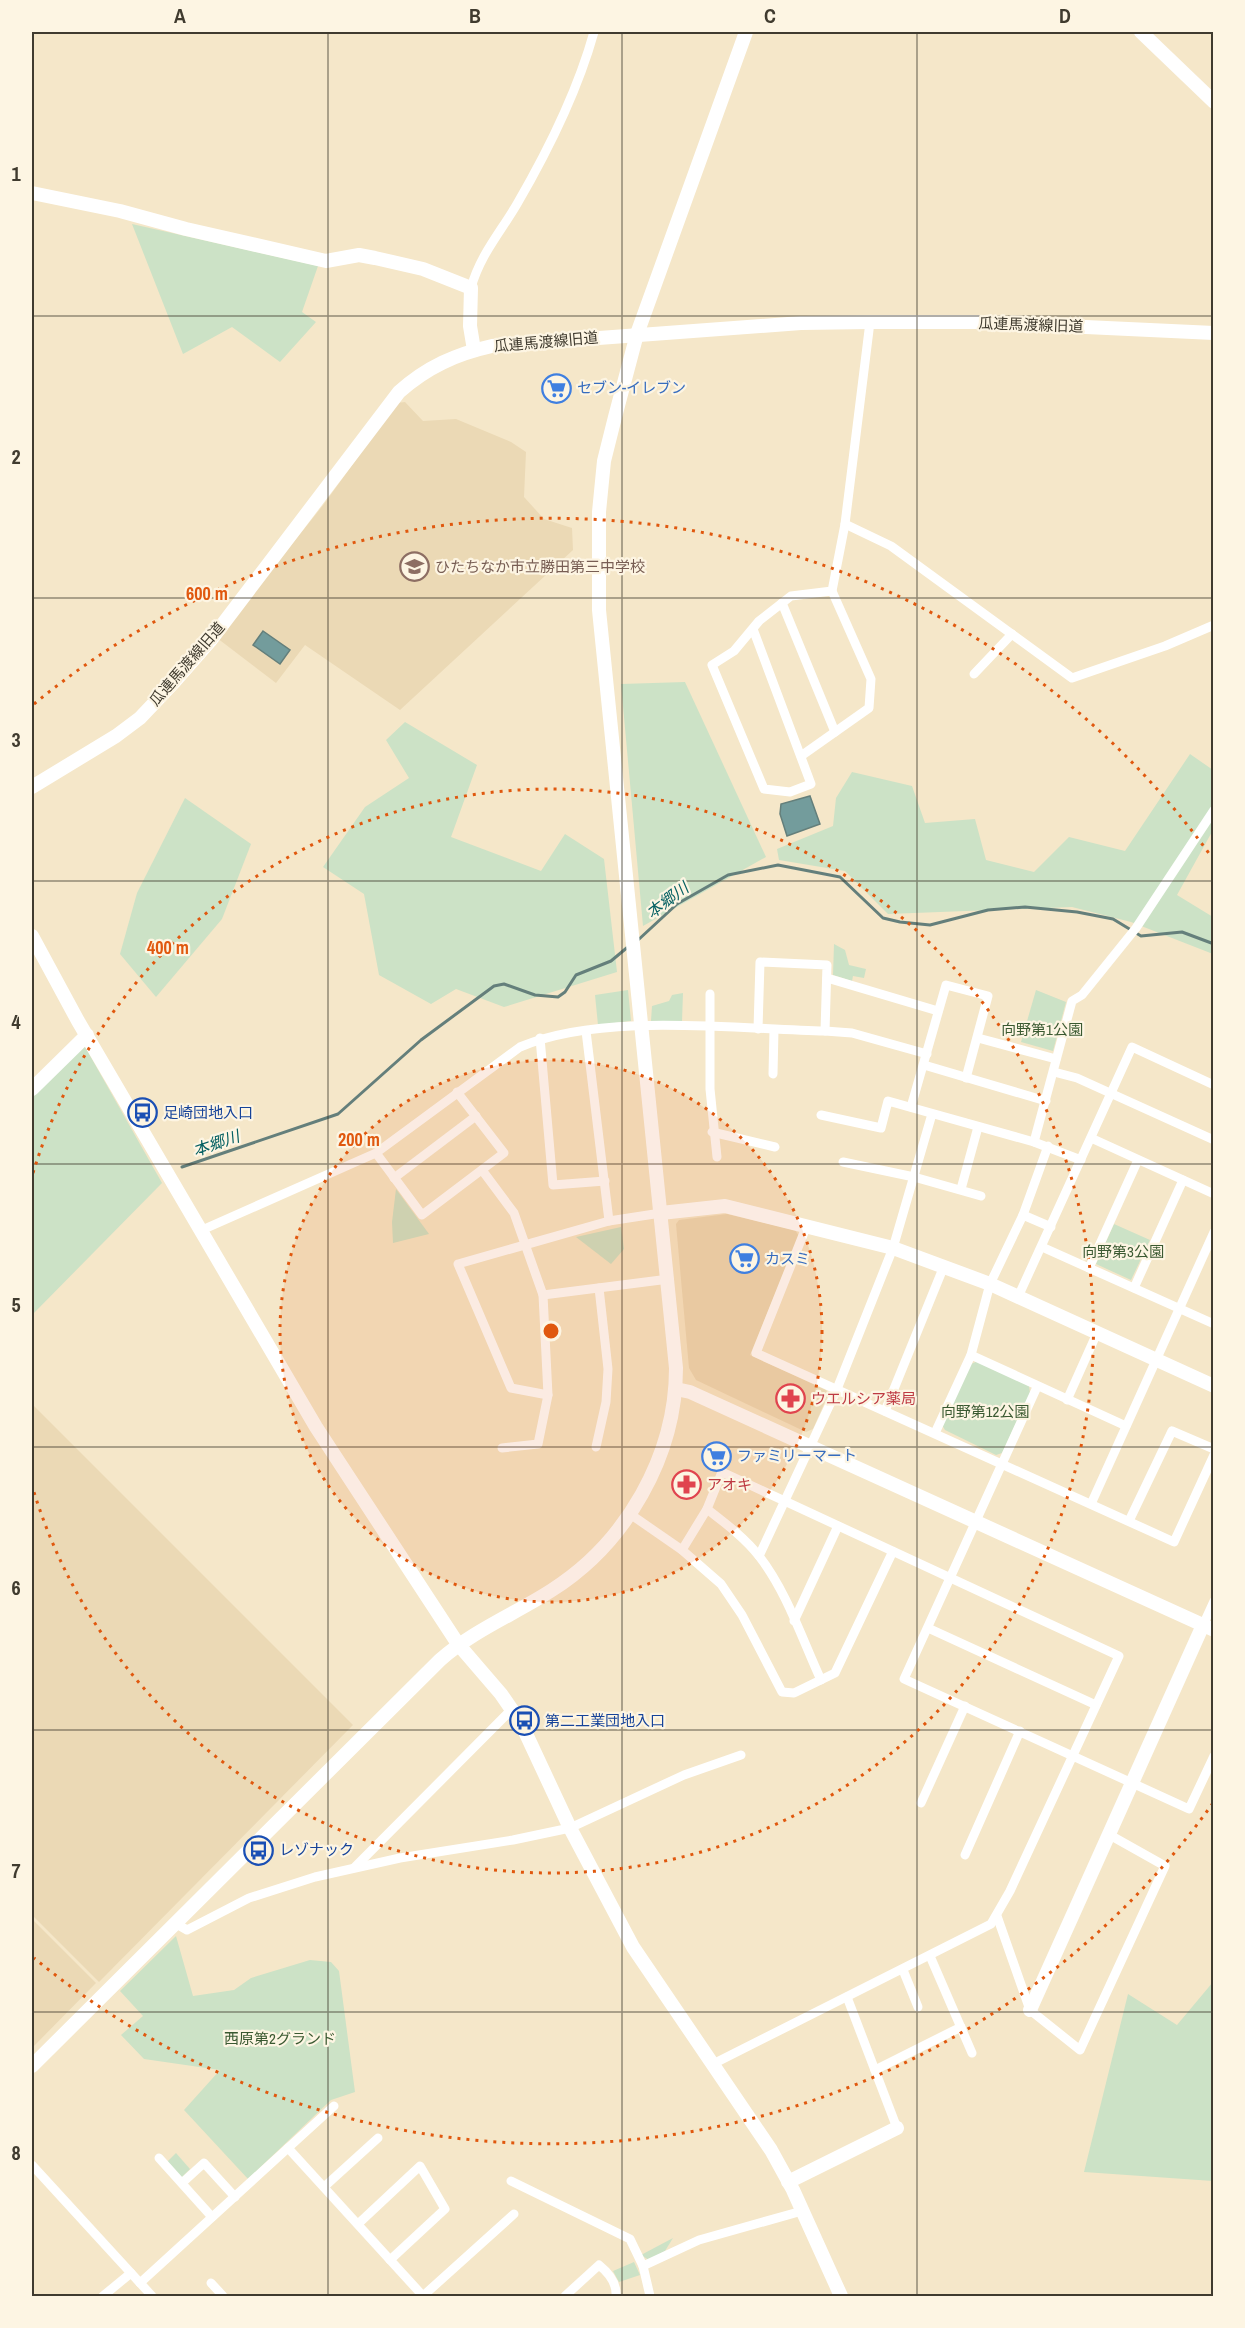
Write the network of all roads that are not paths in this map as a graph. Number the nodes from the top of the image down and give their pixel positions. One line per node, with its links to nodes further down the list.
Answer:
1 (594, 32): 6 (street)
2 (746, 32): 9 (street)
3 (1142, 32): 4 (street)
4 (1214, 102)
5 (32, 193): 6 (street)
6 (471, 288): 10 (street)
7 (870, 322): 8 (street, 瓜連馬渡線旧道); 9 (street, 瓜連馬渡線旧道); 11 (street)
8 (1214, 333)
9 (637, 334): 10 (street, 瓜連馬渡線旧道); 26 (street)
10 (474, 350): 20 (street, 瓜連馬渡線旧道)
11 (845, 524): 12 (street); 16 (street)
12 (832, 591): 13 (street); 18 (street)
13 (782, 603): 15 (street); 18 (street)
14 (1214, 625): 16 (street)
15 (753, 629): 19 (street); 19 (street)
16 (1012, 634): 17 (street)
17 (974, 674)
18 (835, 732): 19 (street)
19 (801, 756)
20 (32, 787)
21 (1214, 810): 36 (street)
22 (32, 936): 32 (street)
23 (827, 978): 25 (street); 28 (street); 31 (street)
24 (710, 994): 27 (street)
25 (938, 1011): 34 (street); 35 (street)
26 (642, 1026): 27 (street); 30 (street); 70 (street)
27 (710, 1027): 28 (street); 51 (street)
28 (759, 1029): 29 (street)
29 (774, 1030): 31 (street); 39 (street)
30 (586, 1031): 33 (street); 66 (street)
31 (825, 1031): 35 (street)
32 (87, 1035): 42 (street); 75 (street)
33 (540, 1038): 43 (street); 66 (street)
34 (978, 1038): 36 (street); 40 (street)
35 (927, 1054): 37 (street)
36 (1056, 1059): 38 (street)
37 (924, 1065): 40 (street); 46 (street)
38 (1054, 1072): 44 (street); 45 (street)
39 (773, 1074)
40 (966, 1078): 45 (street)
41 (1214, 1085): 44 (street)
42 (32, 1089)
43 (457, 1092): 49 (street); 57 (street)
44 (1111, 1093): 52 (street); 53 (street)
45 (1046, 1101): 54 (street)
46 (911, 1107): 47 (street); 48 (street)
47 (932, 1114): 50 (street); 63 (street)
48 (821, 1115)
49 (476, 1116): 62 (street); 64 (street)
50 (978, 1127): 54 (street); 67 (street)
51 (712, 1132): 56 (street); 58 (street)
52 (1091, 1138): 59 (street); 60 (street)
53 (1214, 1140)
54 (1034, 1142): 55 (street)
55 (1048, 1146): 59 (street); 71 (street)
56 (775, 1147)
57 (376, 1153): 64 (street); 75 (street)
58 (717, 1157)
59 (1081, 1160): 74 (street)
60 (1138, 1160): 65 (street); 81 (street)
61 (843, 1162): 63 (street)
62 (483, 1170): 64 (street); 77 (street)
63 (914, 1177): 67 (street); 79 (street)
64 (394, 1178)
65 (1183, 1180): 68 (street); 85 (street)
66 (605, 1181): 72 (street)
67 (961, 1189): 69 (street)
68 (1214, 1194)
69 (981, 1196)
70 (661, 1214): 72 (street); 73 (street); 82 (street)
71 (1023, 1215): 74 (street); 83 (street)
72 (609, 1221): 77 (street)
73 (807, 1225): 79 (street); 96 (street)
74 (1051, 1227): 78 (street)
75 (202, 1230): 123 (street)
76 (1214, 1232): 88 (street)
77 (524, 1245): 86 (street); 97 (street)
78 (1042, 1246): 81 (street); 87 (street)
79 (893, 1248): 80 (street); 96 (street)
80 (944, 1266): 83 (street); 99 (street)
81 (1089, 1268): 85 (street)
82 (669, 1279): 84 (street); 95 (street)
83 (990, 1284): 87 (street); 91 (street)
84 (599, 1288): 86 (street); 103 (street)
85 (1134, 1288): 88 (street)
86 (543, 1295): 97 (street)
87 (1018, 1297): 90 (street)
88 (1179, 1308): 89 (street); 92 (street)
89 (1214, 1324)
90 (1097, 1333): 92 (street); 98 (street)
91 (971, 1355): 94 (street); 101 (street)
92 (1156, 1360): 93 (street); 100 (street)
93 (1214, 1386)
94 (1037, 1387): 98 (street); 107 (street)
95 (676, 1389): 102 (street); 111 (street)
96 (837, 1389): 99 (street); 102 (street)
97 (549, 1395): 104 (street)
98 (1067, 1400): 100 (street)
99 (885, 1411): 101 (street)
100 (1126, 1426): 109 (street)
101 (935, 1434): 107 (street)
102 (811, 1445): 108 (street); 112 (street)
103 (596, 1447)
104 (502, 1448)
105 (1214, 1449): 113 (street)
106 (1214, 1455): 113 (street)
107 (1002, 1465): 109 (street); 112 (street)
108 (784, 1501): 110 (street); 114 (street); 117 (street)
109 (1091, 1504): 113 (street)
110 (707, 1509): 115 (street); 117 (street)
111 (630, 1514): 115 (street); 123 (street)
112 (977, 1521): 118 (street); 122 (street)
113 (1129, 1521)
114 (838, 1526): 116 (street); 120 (street)
115 (682, 1550): 124 (street)
116 (893, 1551): 118 (street); 124 (street)
117 (759, 1556): 120 (street)
118 (951, 1577): 121 (street); 126 (street)
119 (1214, 1601): 122 (street)
120 (794, 1621): 124 (street)
121 (928, 1628): 125 (street); 126 (street)
122 (1208, 1628): 132 (street)
123 (458, 1644): 127 (street); 139 (street)
124 (821, 1680)
125 (965, 1706): 128 (street); 133 (street)
126 (1096, 1706): 130 (street)
127 (512, 1709): 134 (street); 137 (street)
128 (1020, 1731): 130 (street); 136 (street)
129 (741, 1755): 134 (street)
130 (1074, 1756): 132 (street); 138 (street)
131 (1214, 1756): 132 (street)
132 (1130, 1784): 135 (street)
133 (921, 1803)
134 (570, 1828): 137 (street); 147 (street)
135 (1108, 1834): 144 (street); 144 (street)
136 (965, 1855)
137 (354, 1868): 139 (street)
138 (997, 1916): 140 (street); 144 (street)
139 (175, 1923): 148 (street)
140 (930, 1956): 141 (street); 145 (street)
141 (903, 1970): 142 (street); 143 (street)
142 (847, 1997): 147 (street); 149 (street)
143 (918, 2007)
144 (1029, 2010)
145 (961, 2027): 146 (street); 149 (street)
146 (972, 2053)
147 (711, 2065): 157 (street)
148 (32, 2066)
149 (875, 2070): 151 (street)
150 (334, 2106): 153 (street)
151 (897, 2128): 157 (street)
152 (378, 2138): 159 (street)
153 (288, 2148): 159 (street); 160 (street)
154 (159, 2158): 158 (street)
155 (32, 2165): 167 (street)
156 (511, 2181): 166 (street)
157 (788, 2182): 161 (street)
158 (182, 2184): 160 (street); 163 (street)
159 (324, 2187): 164 (street)
160 (235, 2197): 163 (street)
161 (802, 2211): 166 (street); 177 (street)
162 (514, 2214): 173 (street)
163 (212, 2217): 168 (street)
164 (358, 2224): 165 (street); 165 (street)
165 (390, 2259): 173 (street)
166 (643, 2266): 176 (street)
167 (131, 2273): 168 (street); 170 (street)
168 (140, 2283): 171 (street)
169 (211, 2283): 172 (street)
170 (103, 2296)
171 (152, 2296)
172 (223, 2296)
173 (423, 2296)
174 (565, 2296): 175 (street)
175 (616, 2296)
176 (650, 2296)
177 (841, 2296)

